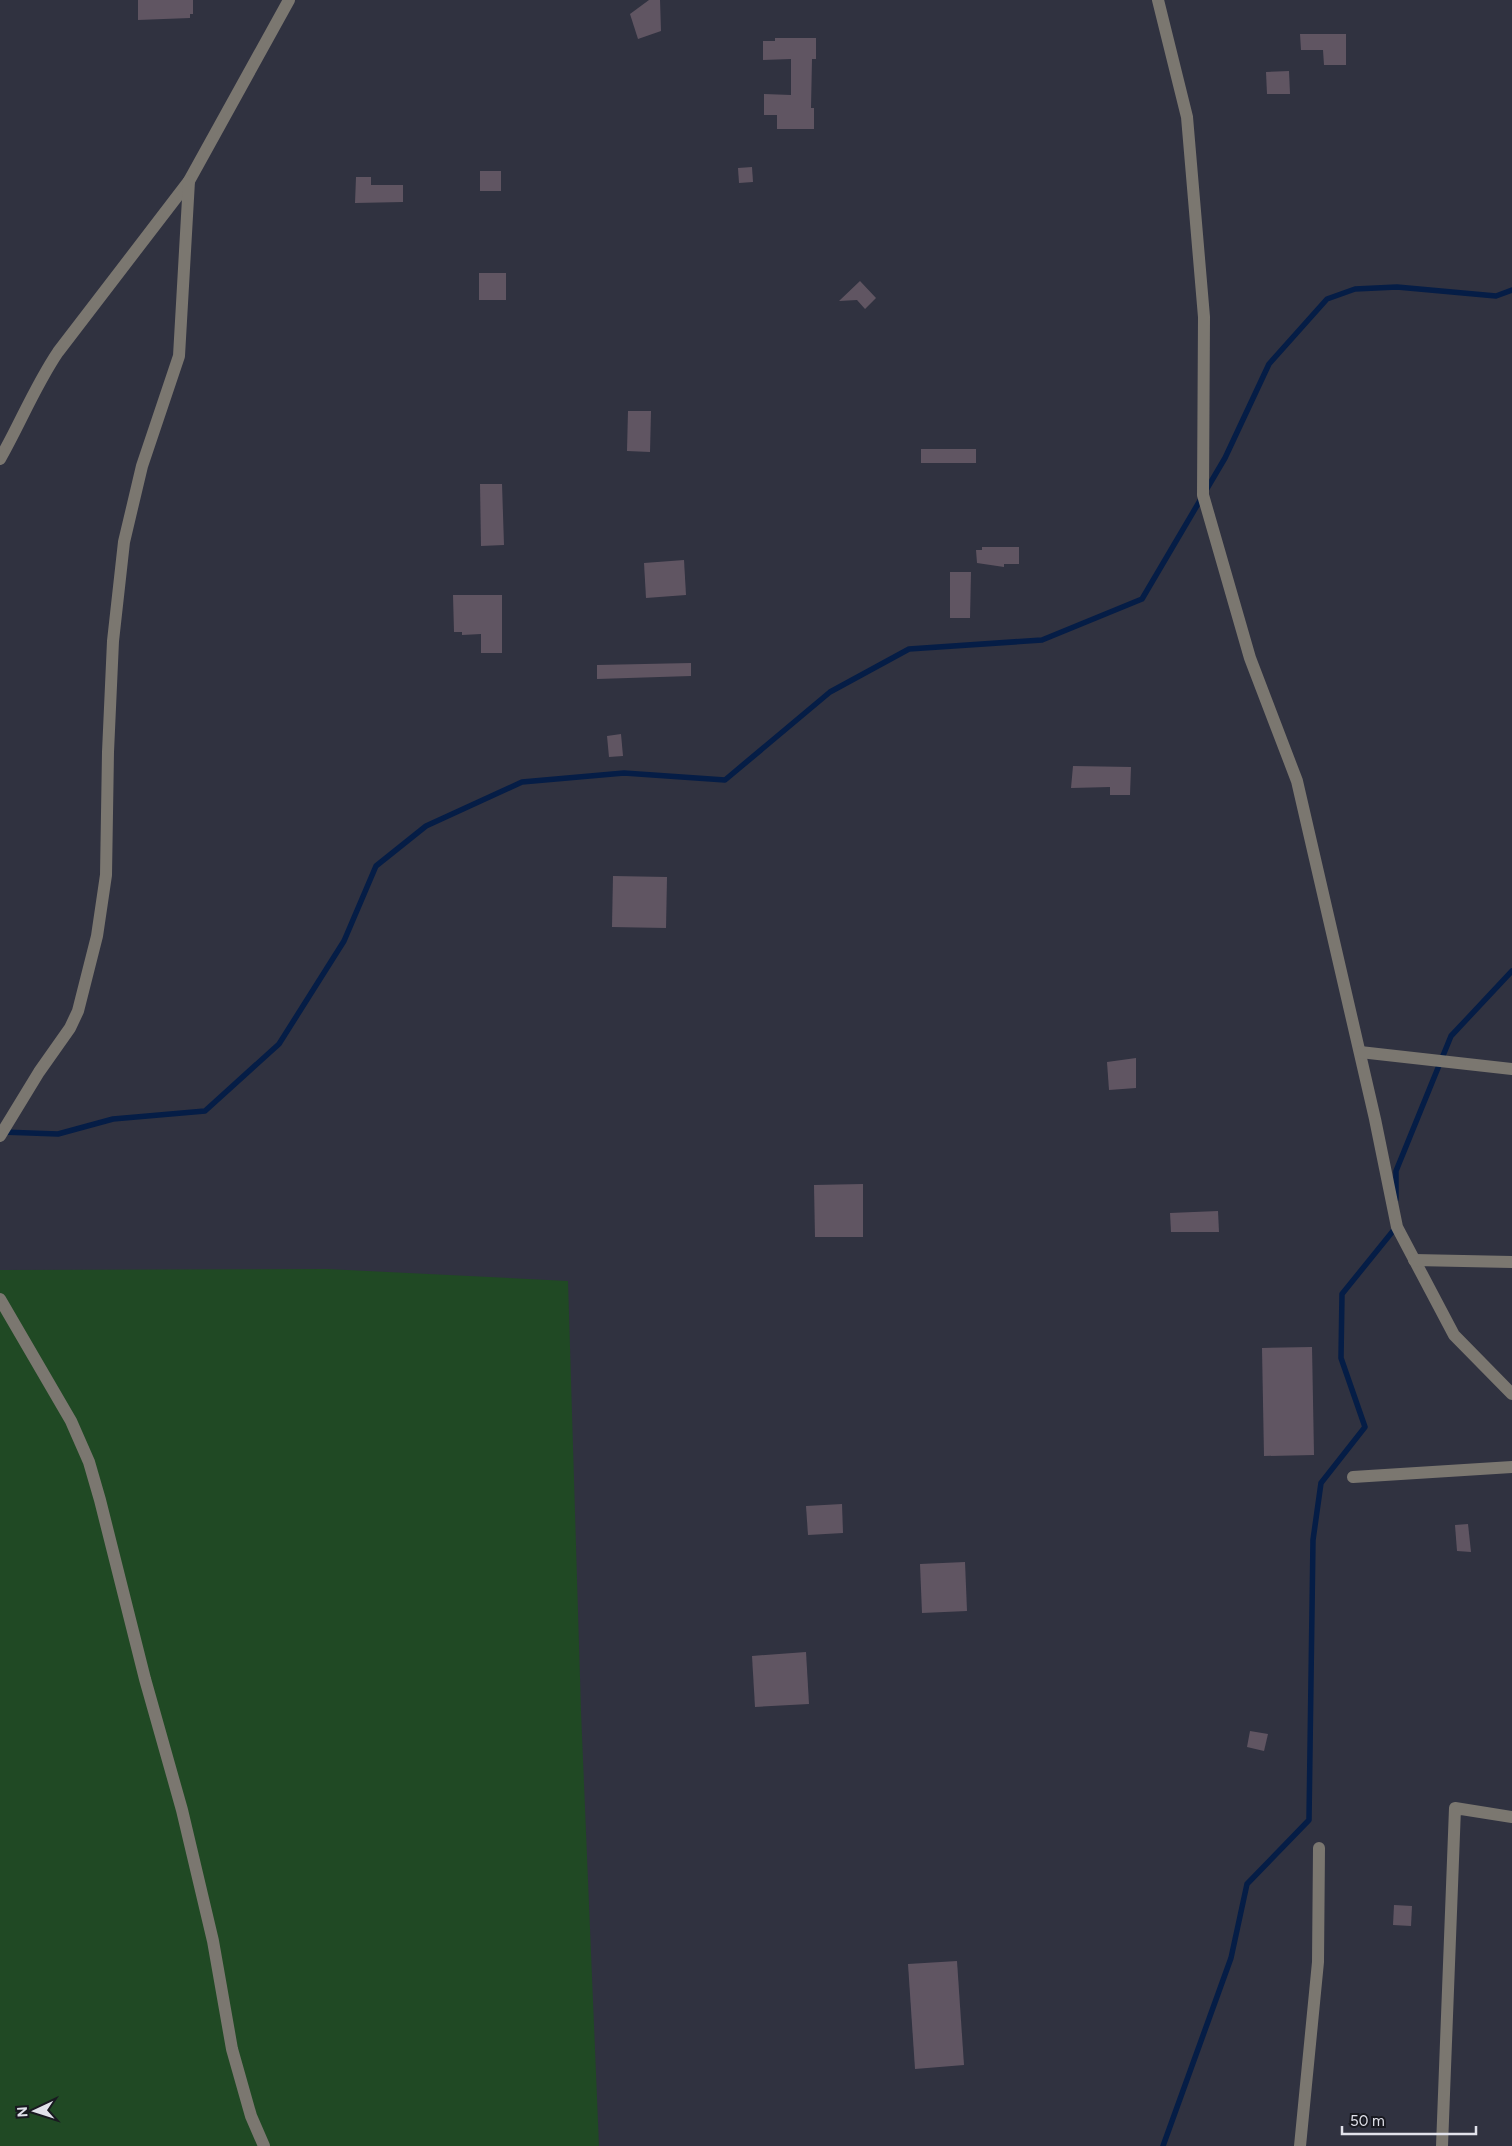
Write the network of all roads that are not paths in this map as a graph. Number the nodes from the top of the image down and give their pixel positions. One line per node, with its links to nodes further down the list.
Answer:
1 (289, 0): 3 (street)
2 (1158, 0): 5 (street)
3 (189, 181): 4 (street); 7 (street)
4 (0, 459)
5 (1360, 1052): 6 (street); 8 (street)
6 (1512, 1069)
7 (0, 1136)
8 (1414, 1260): 9 (street); 11 (street)
9 (1512, 1262)
10 (0, 1299): 16 (street)
11 (1512, 1394)
12 (1512, 1467): 13 (street)
13 (1353, 1477)
14 (1512, 1817): 18 (street)
15 (1319, 1848): 17 (street)
16 (264, 2146)
17 (1300, 2146)
18 (1442, 2146)

